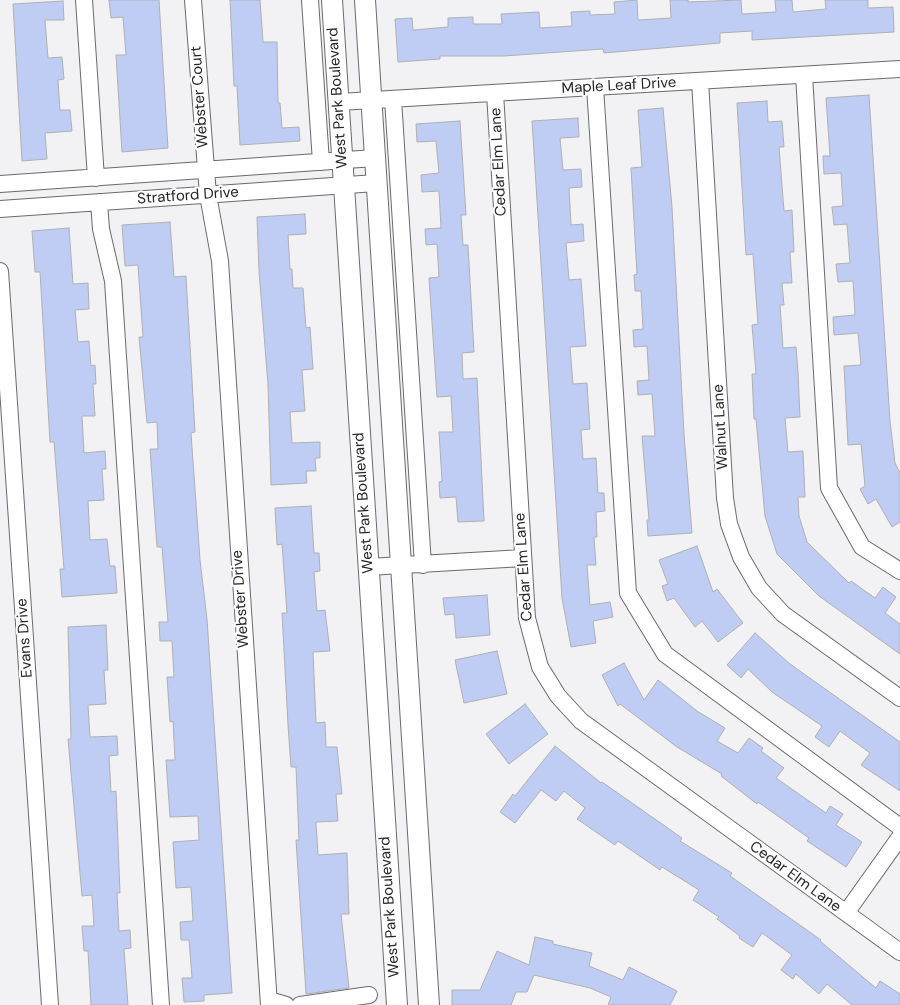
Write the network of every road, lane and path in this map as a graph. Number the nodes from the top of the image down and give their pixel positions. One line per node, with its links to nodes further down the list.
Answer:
1 (84, 0): 18 (street)
2 (193, 0): 17 (street, Webster Court)
3 (310, 0): 16 (street)
4 (332, 0): 13 (main road, West Park Boulevard)
5 (364, 0): 12 (main road)
6 (900, 69): 7 (street, Maple Leaf Drive)
7 (804, 75): 8 (street, Maple Leaf Drive); 30 (street)
8 (700, 81): 9 (street, Maple Leaf Drive); 31 (street, Walnut Lane)
9 (595, 87): 10 (street, Maple Leaf Drive); 32 (street)
10 (495, 93): 11 (street, Maple Leaf Drive); 26 (street, Cedar Elm Lane)
11 (393, 99): 12 (street, Maple Leaf Drive); 28 (street)
12 (371, 100): 13 (street, Maple Leaf Drive); 14 (main road)
13 (338, 102): 15 (main road, West Park Boulevard)
14 (375, 158): 15 (street, Stratford Drive); 19 (main road)
15 (342, 160): 16 (street, Stratford Drive); 21 (main road, West Park Boulevard)
16 (321, 162): 17 (street, Stratford Drive)
17 (206, 169): 18 (street, Stratford Drive); 22 (street, Webster Court)
18 (96, 178): 20 (street, Stratford Drive)
19 (376, 183): 21 (street, Stratford Drive); 27 (main road)
20 (0, 184)
21 (344, 185): 22 (street, Stratford Drive); 29 (main road, West Park Boulevard)
22 (208, 194): 23 (street, Stratford Drive); 37 (street, Webster Drive)
23 (99, 202): 24 (street, Stratford Drive); 39 (street)
24 (0, 209)
25 (0, 272): 38 (street, Evans Drive)
26 (523, 558): 28 (street); 34 (street, Cedar Elm Lane)
27 (401, 565): 28 (street); 29 (street); 43 (main road)
28 (423, 565)
29 (368, 567): 42 (main road, West Park Boulevard)
30 (900, 571)
31 (900, 698)
32 (900, 827)
33 (900, 837): 34 (street)
34 (846, 913): 35 (street, Cedar Elm Lane)
35 (900, 952)
36 (369, 995): 41 (street)
37 (269, 1003): 40 (street)
38 (50, 1005)
39 (161, 1005)
40 (286, 1005)
41 (300, 1005)
42 (397, 1005)
43 (429, 1005)

